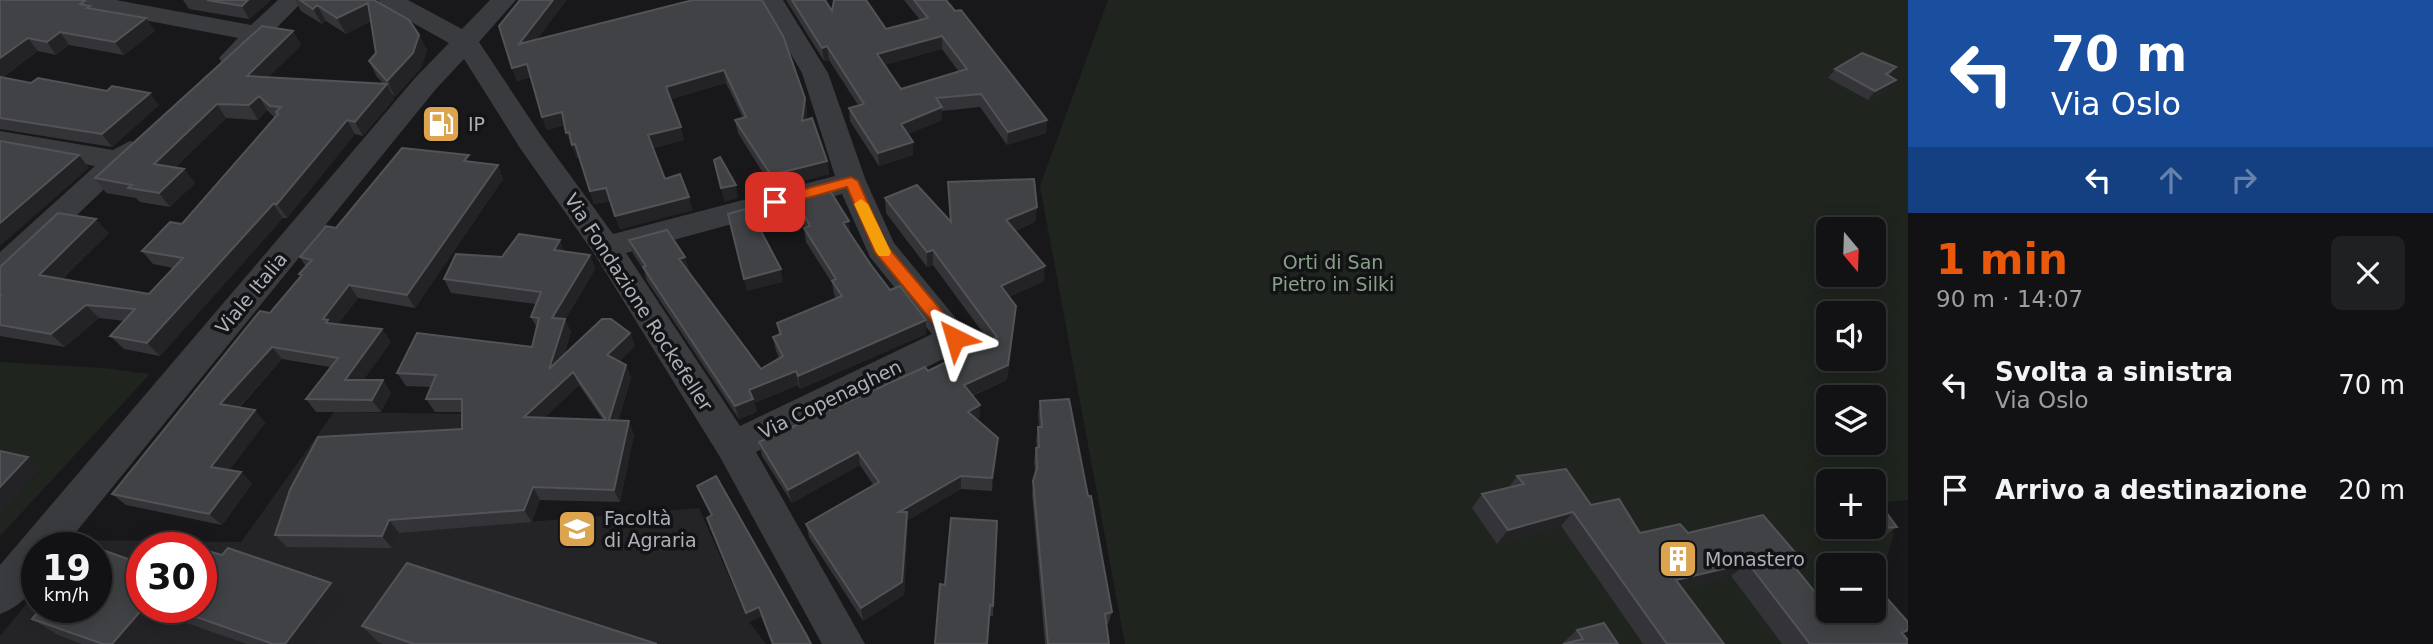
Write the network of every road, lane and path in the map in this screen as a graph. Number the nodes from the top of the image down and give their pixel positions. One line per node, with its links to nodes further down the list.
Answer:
1 (76, 0): 7 (street)
2 (292, 0): 7 (street)
3 (390, 0): 8 (street, Via Fondazione Rockefeller)
4 (481, 0): 8 (street)
5 (504, 0): 8 (street, Viale Italia)
6 (771, 0): 13 (street, Via Copenaghen)
7 (258, 34): 9 (street)
8 (466, 42): 14 (street, Via Fondazione Rockefeller); 17 (street, Viale Italia)
9 (209, 80)
10 (149, 134): 12 (street)
11 (0, 140): 12 (street)
12 (119, 161): 15 (street)
13 (851, 181): 14 (street); 16 (street, Via Copenaghen)
14 (606, 247): 16 (street, Via Fondazione Rockefeller)
15 (0, 270)
16 (733, 446): 20 (street, Via Fondazione Rockefeller)
17 (52, 532)
18 (21, 570): 19 (street, Viale Italia)
19 (0, 595)
20 (844, 644)

